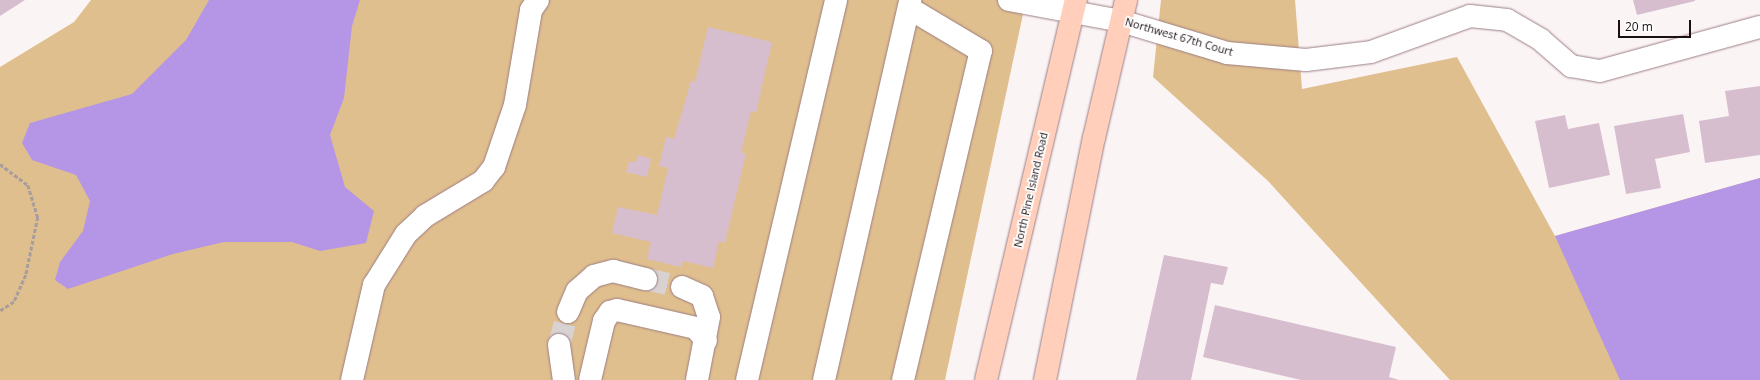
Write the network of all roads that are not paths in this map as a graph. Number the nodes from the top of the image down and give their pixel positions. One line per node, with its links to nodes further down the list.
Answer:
1 (538, 0): 15 (street)
2 (836, 0): 19 (street)
3 (1009, 0): 6 (street, Northwest 67th Court)
4 (1126, 0): 8 (main road)
5 (909, 4): 20 (street); 21 (street)
6 (1075, 5): 8 (street, Northwest 67th Court); 22 (main road, North Pine Island Road)
7 (1467, 8): 8 (street, Northwest 67th Court); 9 (street, Northwest 67th Court)
8 (1121, 21): 23 (main road)
9 (1760, 27)
10 (646, 279): 12 (street)
11 (682, 287): 13 (street)
12 (568, 312)
13 (706, 341): 17 (street); 18 (street)
14 (559, 345): 16 (street)
15 (352, 380)
16 (564, 380)
17 (590, 380)
18 (697, 380)
19 (747, 380)
20 (824, 380)
21 (903, 380)
22 (986, 380)
23 (1045, 380)

